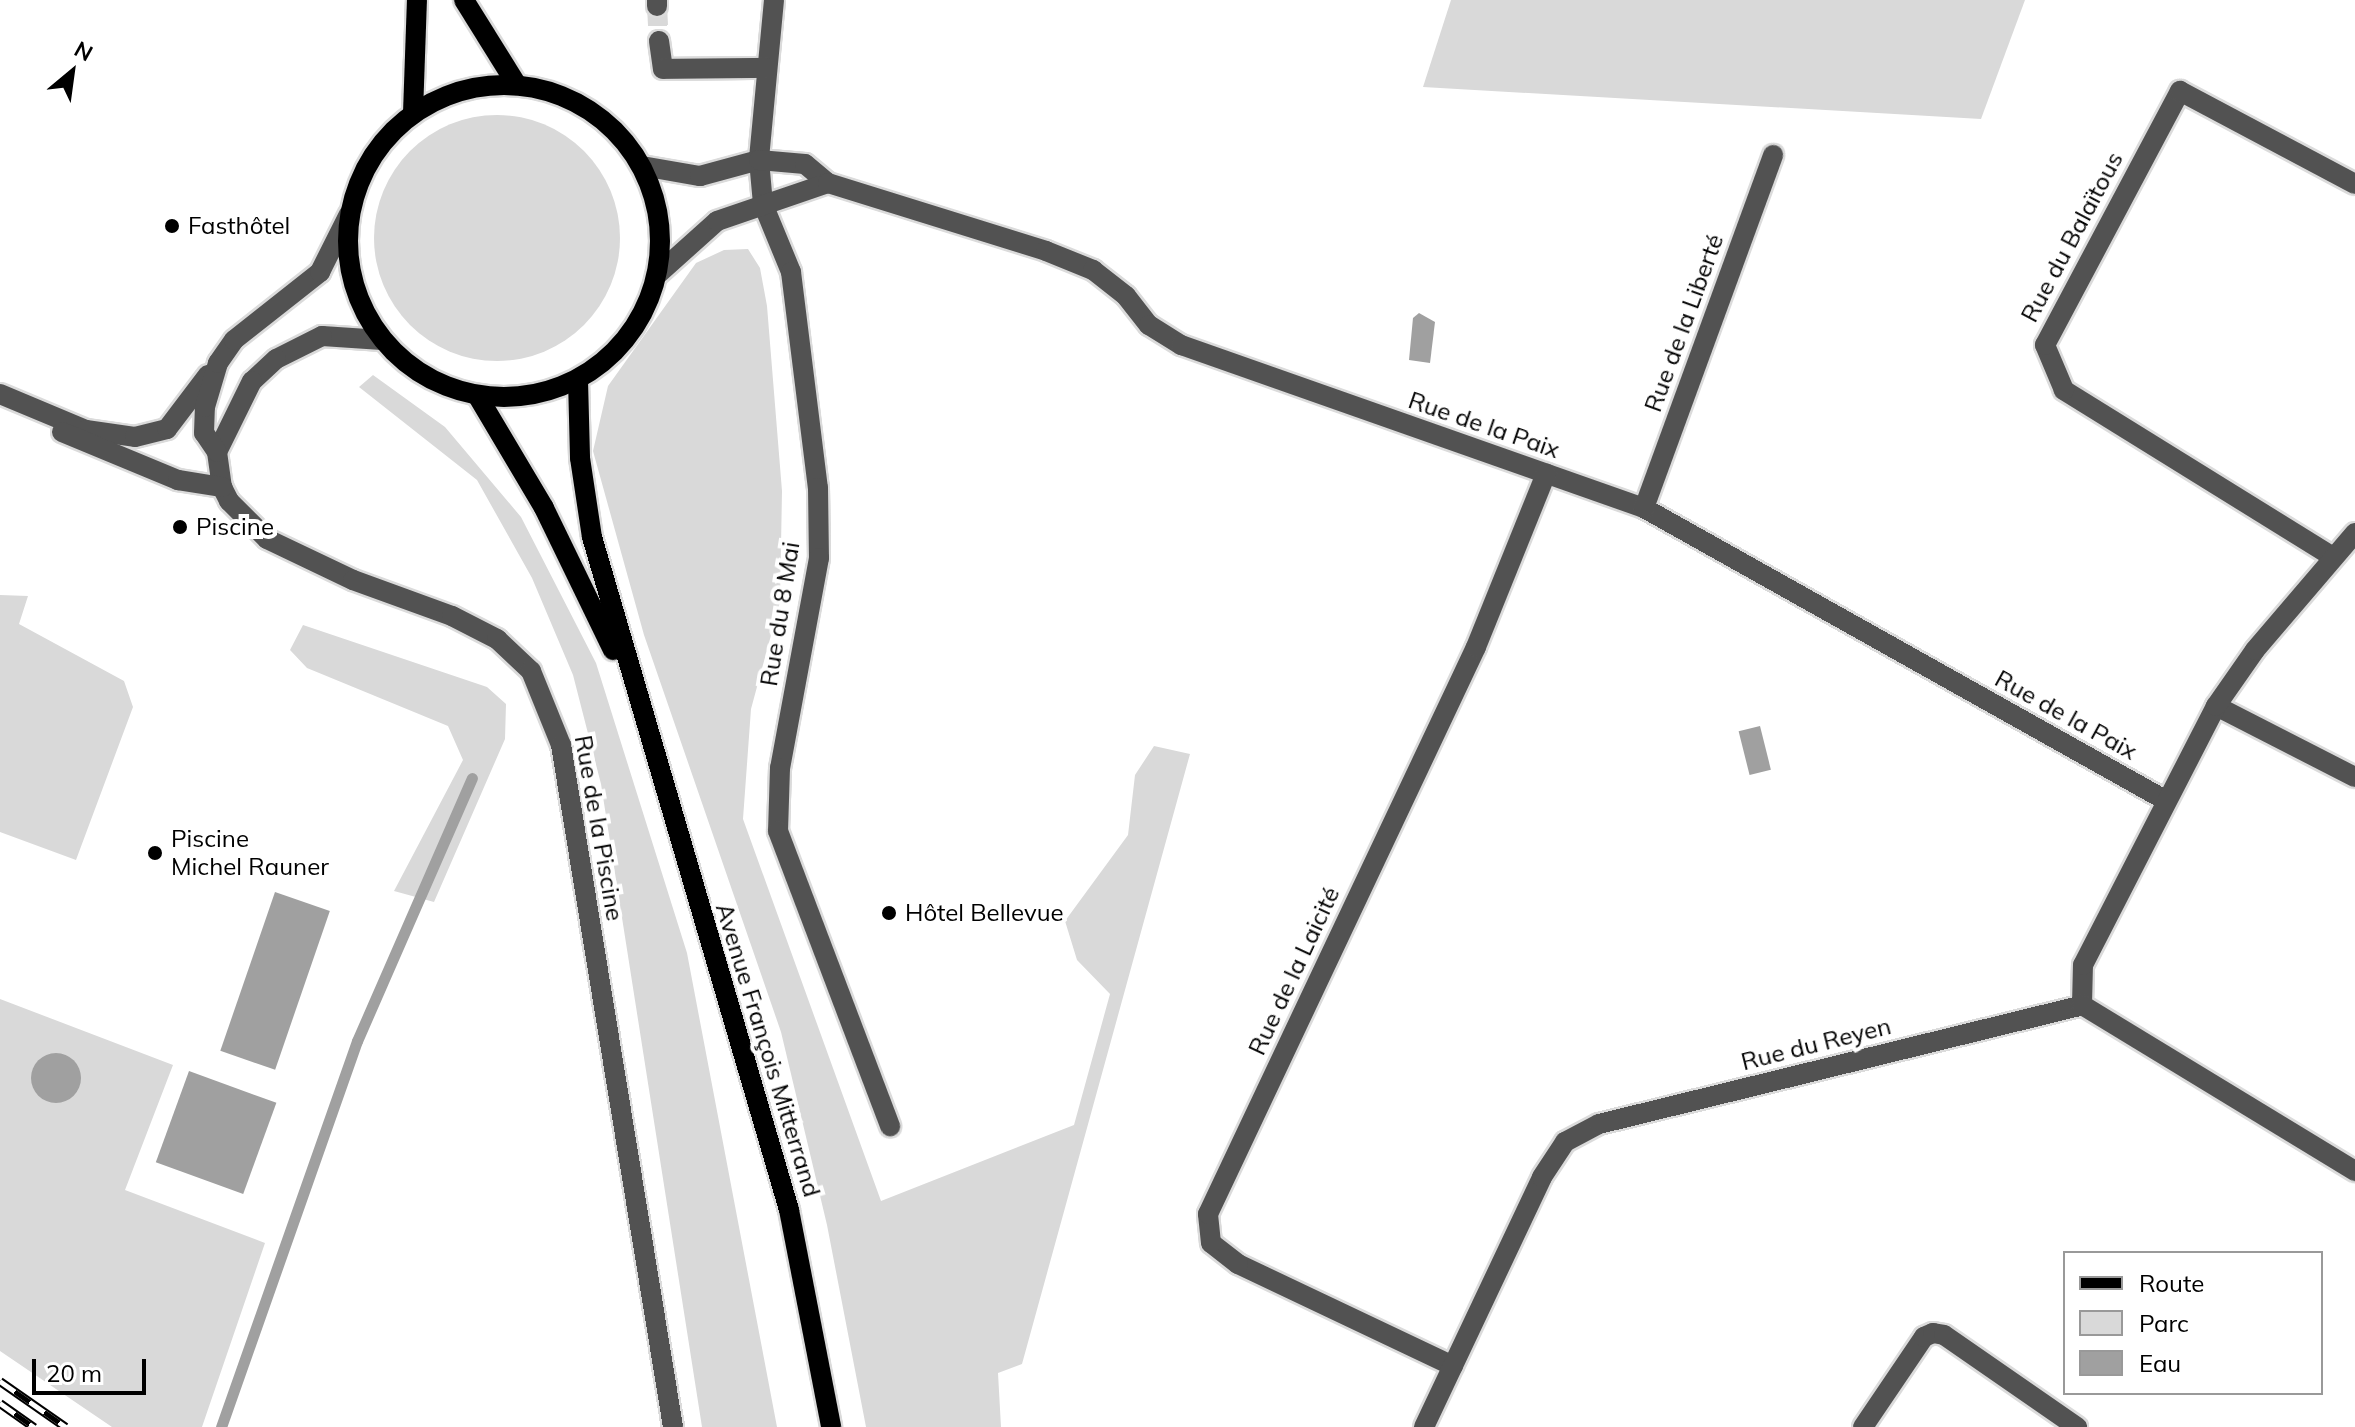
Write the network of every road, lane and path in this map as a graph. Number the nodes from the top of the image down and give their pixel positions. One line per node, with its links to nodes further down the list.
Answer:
1 (417, 0): 7 (main road)
2 (464, 0): 6 (main road)
3 (774, 0): 5 (street, Rue du 8 Mai)
4 (659, 41): 5 (street)
5 (767, 68): 9 (street, Rue du 8 Mai)
6 (517, 85): 7 (main road); 10 (main road)
7 (413, 113): 14 (main road)
8 (1773, 155): 24 (street, Rue de la Liberté)
9 (759, 160): 10 (street); 11 (street, Rue de la Paix); 13 (street, Rue du 8 Mai)
10 (642, 166): 15 (main road)
11 (828, 183): 13 (street); 22 (street, Rue de la Paix)
12 (2355, 184): 26 (street, Rue du Balaïtous)
13 (763, 204): 15 (street); 32 (street, Rue du 8 Mai)
14 (349, 214): 16 (main road); 17 (street)
15 (658, 274): 18 (main road)
16 (382, 340): 20 (main road); 21 (street)
17 (220, 359): 19 (street); 21 (street, Rue de la Piscine)
18 (578, 380): 20 (main road); 27 (main road, Avenue François Mitterrand)
19 (0, 395): 23 (street)
20 (477, 395): 27 (main road, Avenue François Mitterrand)
21 (217, 452): 23 (street, Rue de la Piscine)
22 (1546, 474): 24 (street, Rue de la Paix); 34 (street, Rue de la Laicité)
23 (222, 487): 35 (street, Rue de la Piscine)
24 (1644, 508): 30 (street, Rue de la Paix)
25 (2355, 533): 26 (street)
26 (2333, 557): 28 (street)
27 (634, 693): 36 (main road, Avenue François Mitterrand)
28 (2216, 706): 29 (street); 30 (street)
29 (2355, 777)
30 (2165, 800): 31 (street)
31 (2082, 1005): 33 (street); 34 (street, Rue du Reyen)
32 (890, 1126)
33 (2355, 1171)
34 (1453, 1366): 37 (street, Rue du Reyen)
35 (673, 1427)
36 (831, 1427)
37 (1424, 1427)
38 (1863, 1427): 39 (street)
39 (2077, 1427)

